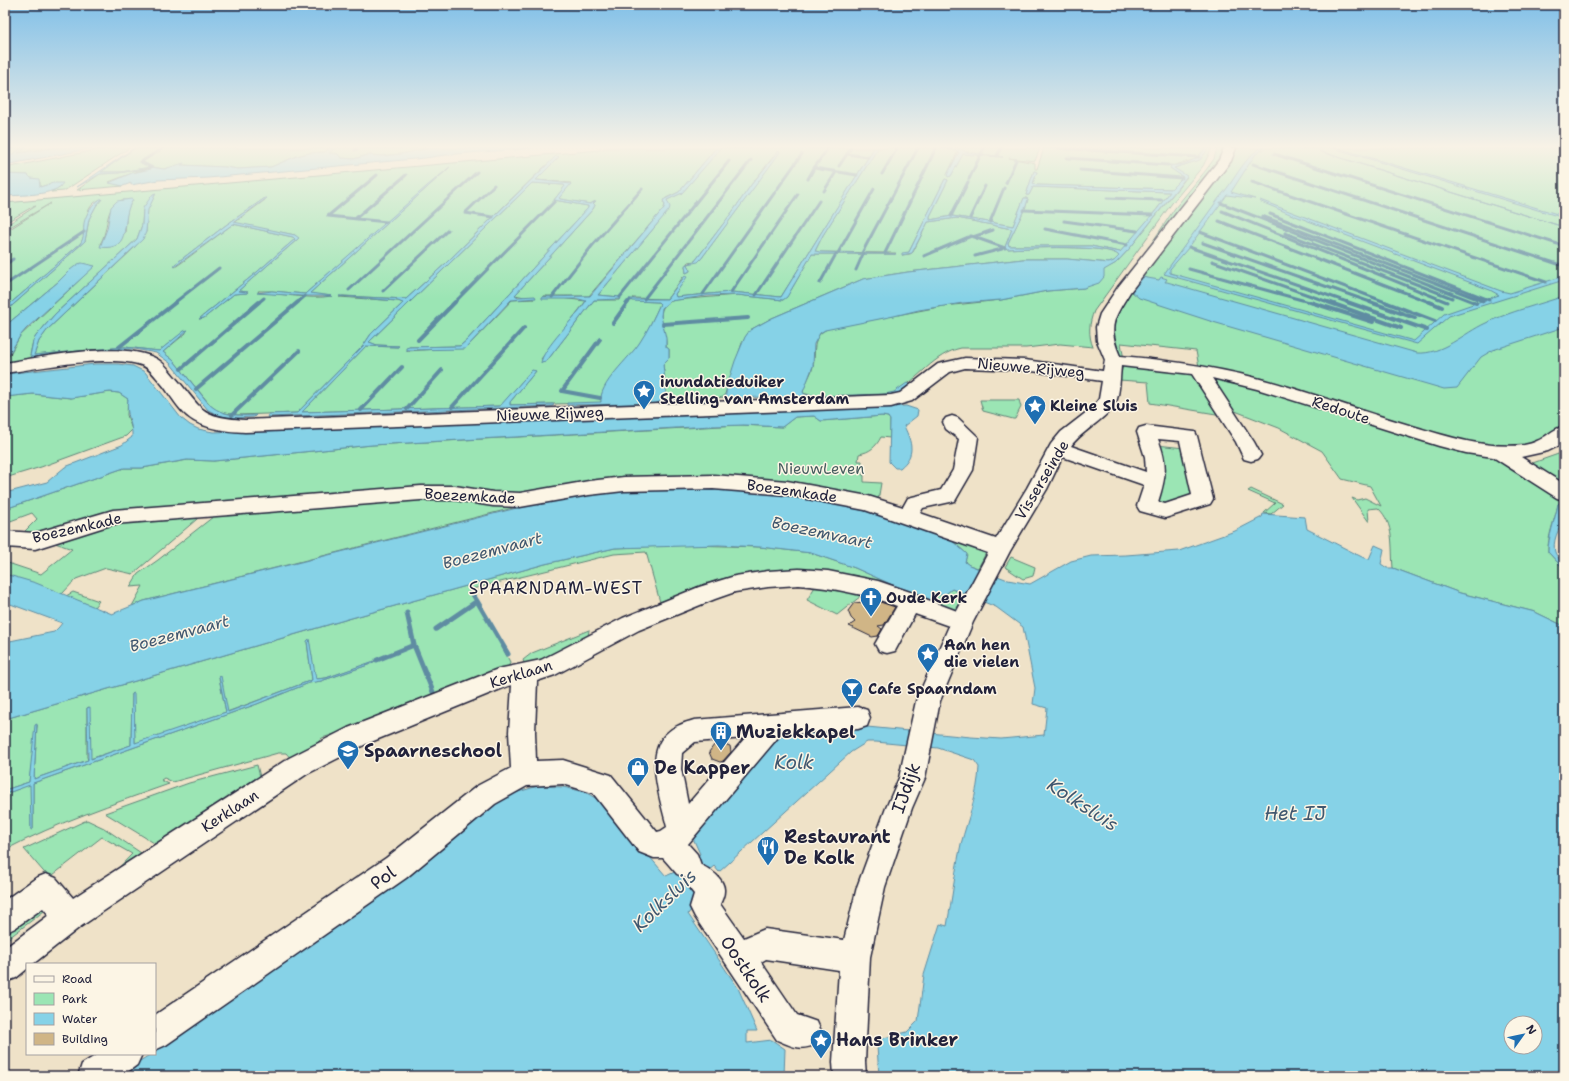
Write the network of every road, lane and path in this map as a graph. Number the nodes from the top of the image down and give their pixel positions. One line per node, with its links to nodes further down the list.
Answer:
1 (1195, 198): 3 (street)
2 (5, 368): 3 (street, Nieuwe Rijweg)
3 (1112, 369): 4 (street, Redoute); 7 (street, Visserseinde)
4 (1198, 370): 8 (street, Redoute); 9 (street)
5 (952, 422): 12 (street)
6 (1564, 432): 8 (street, Redoute)
7 (1058, 448): 10 (street); 14 (street, Visserseinde)
8 (1497, 452): 11 (street)
9 (1251, 455)
10 (1155, 482)
11 (1564, 493)
12 (909, 516): 13 (street, Boezemkade); 14 (street, Boezemkade)
13 (5, 539)
14 (1001, 549): 15 (street, Visserseinde)
15 (989, 571): 17 (street, IJdijk)
16 (911, 601): 17 (street, Kerklaan); 18 (street); 19 (street, Kerklaan)
17 (966, 615): 27 (street, IJdijk)
18 (887, 644)
19 (525, 674): 22 (street); 24 (street, Kerklaan)
20 (858, 718): 21 (street)
21 (772, 726): 23 (street); 23 (street)
22 (524, 774): 23 (street); 30 (street, Pol)
23 (675, 838): 26 (street, Oostkolk)
24 (70, 917): 25 (street); 28 (street, Kerklaan)
25 (5, 918)
26 (738, 957): 27 (street); 29 (street, Oostkolk)
27 (855, 957): 33 (street, IJdijk)
28 (5, 967)
29 (806, 1032)
30 (156, 1033)
31 (125, 1055): 32 (street)
32 (94, 1076)
33 (850, 1076)

